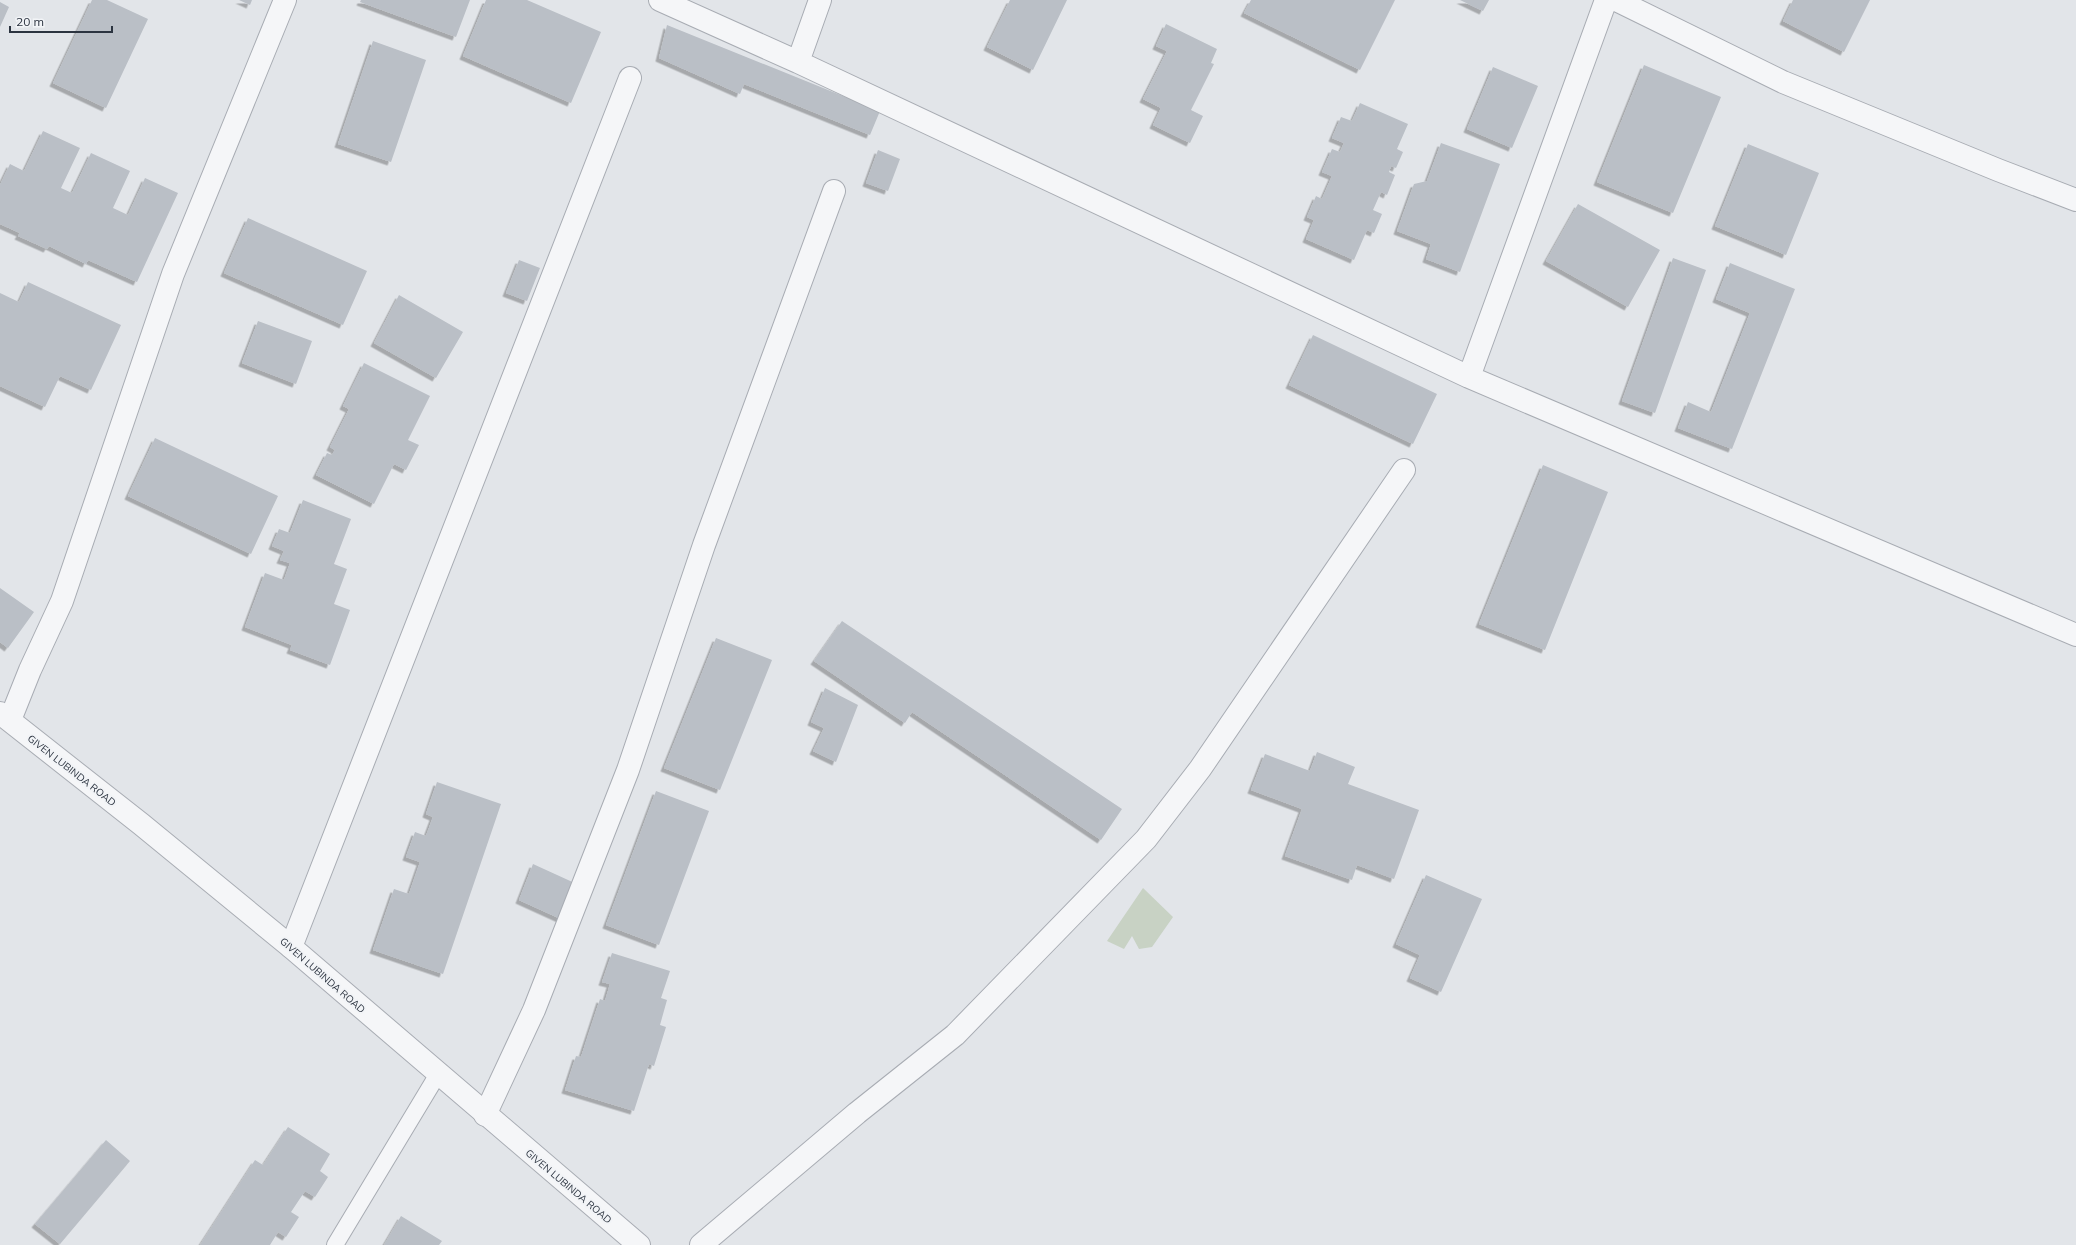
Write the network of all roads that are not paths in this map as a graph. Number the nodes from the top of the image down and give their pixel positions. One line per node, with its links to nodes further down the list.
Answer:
1 (285, 0): 13 (street)
2 (660, 0): 6 (street)
3 (820, 0): 6 (street)
4 (1606, 0): 10 (street)
5 (1616, 0): 9 (street)
6 (798, 62): 10 (street)
7 (630, 78): 14 (street)
8 (834, 191): 16 (street)
9 (2076, 200)
10 (1469, 377): 12 (street)
11 (1404, 470): 19 (street)
12 (2072, 630)
13 (5, 717): 14 (street, GIVEN LUBINDA ROAD)
14 (291, 947): 15 (street, GIVEN LUBINDA ROAD)
15 (438, 1074): 16 (street, GIVEN LUBINDA ROAD); 17 (lane)
16 (485, 1114): 18 (street, GIVEN LUBINDA ROAD)
17 (335, 1245)
18 (639, 1245)
19 (701, 1245)

